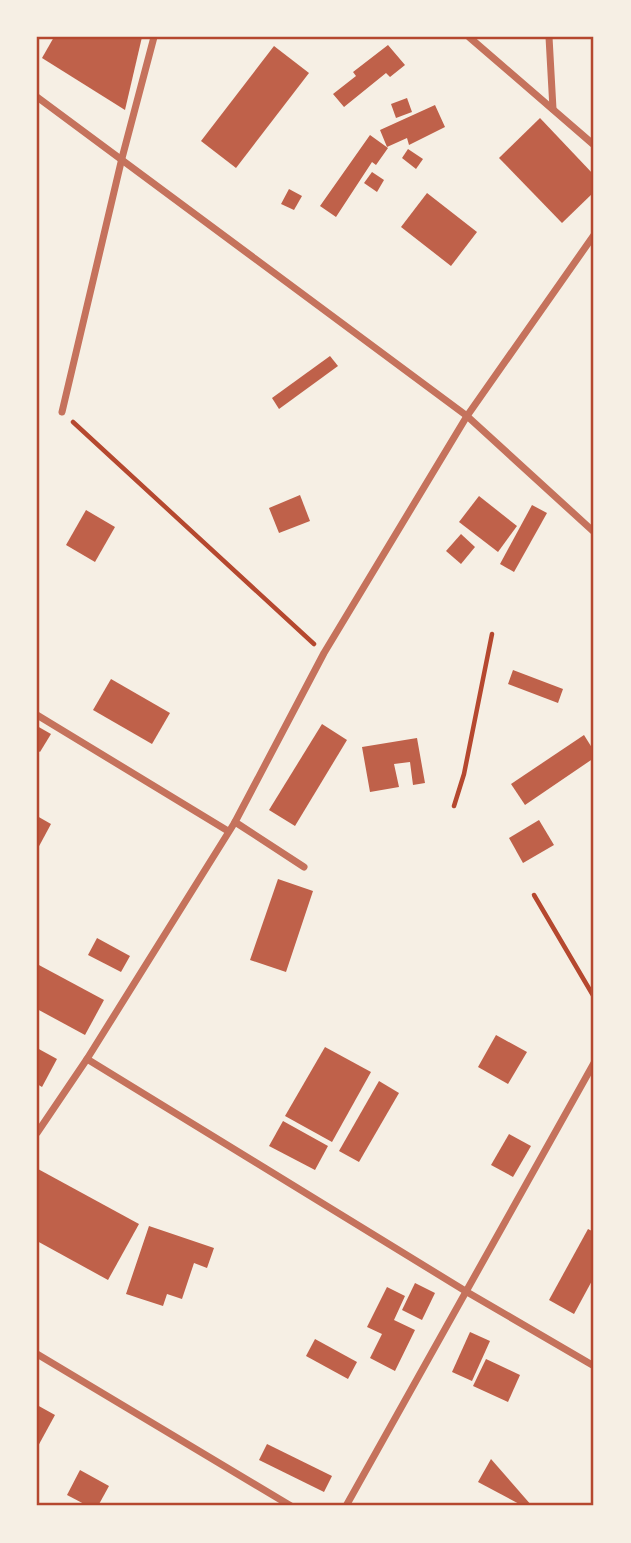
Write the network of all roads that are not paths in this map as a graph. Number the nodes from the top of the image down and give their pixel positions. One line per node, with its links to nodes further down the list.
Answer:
1 (154, 37): 7 (street)
2 (469, 37): 5 (street)
3 (549, 37): 5 (street)
4 (37, 97): 7 (street)
5 (553, 110): 6 (street)
6 (594, 145)
7 (122, 158): 9 (street); 10 (street)
8 (594, 235): 10 (street)
9 (62, 412)
10 (467, 415): 11 (street); 13 (street)
11 (594, 532)
12 (37, 715): 14 (street)
13 (235, 822): 14 (street); 15 (street)
14 (228, 831): 16 (street)
15 (304, 867)
16 (87, 1059): 18 (street); 19 (street)
17 (594, 1063): 19 (street)
18 (37, 1133)
19 (467, 1292): 21 (street); 23 (street)
20 (37, 1354): 22 (street)
21 (594, 1366)
22 (291, 1506)
23 (346, 1506)

